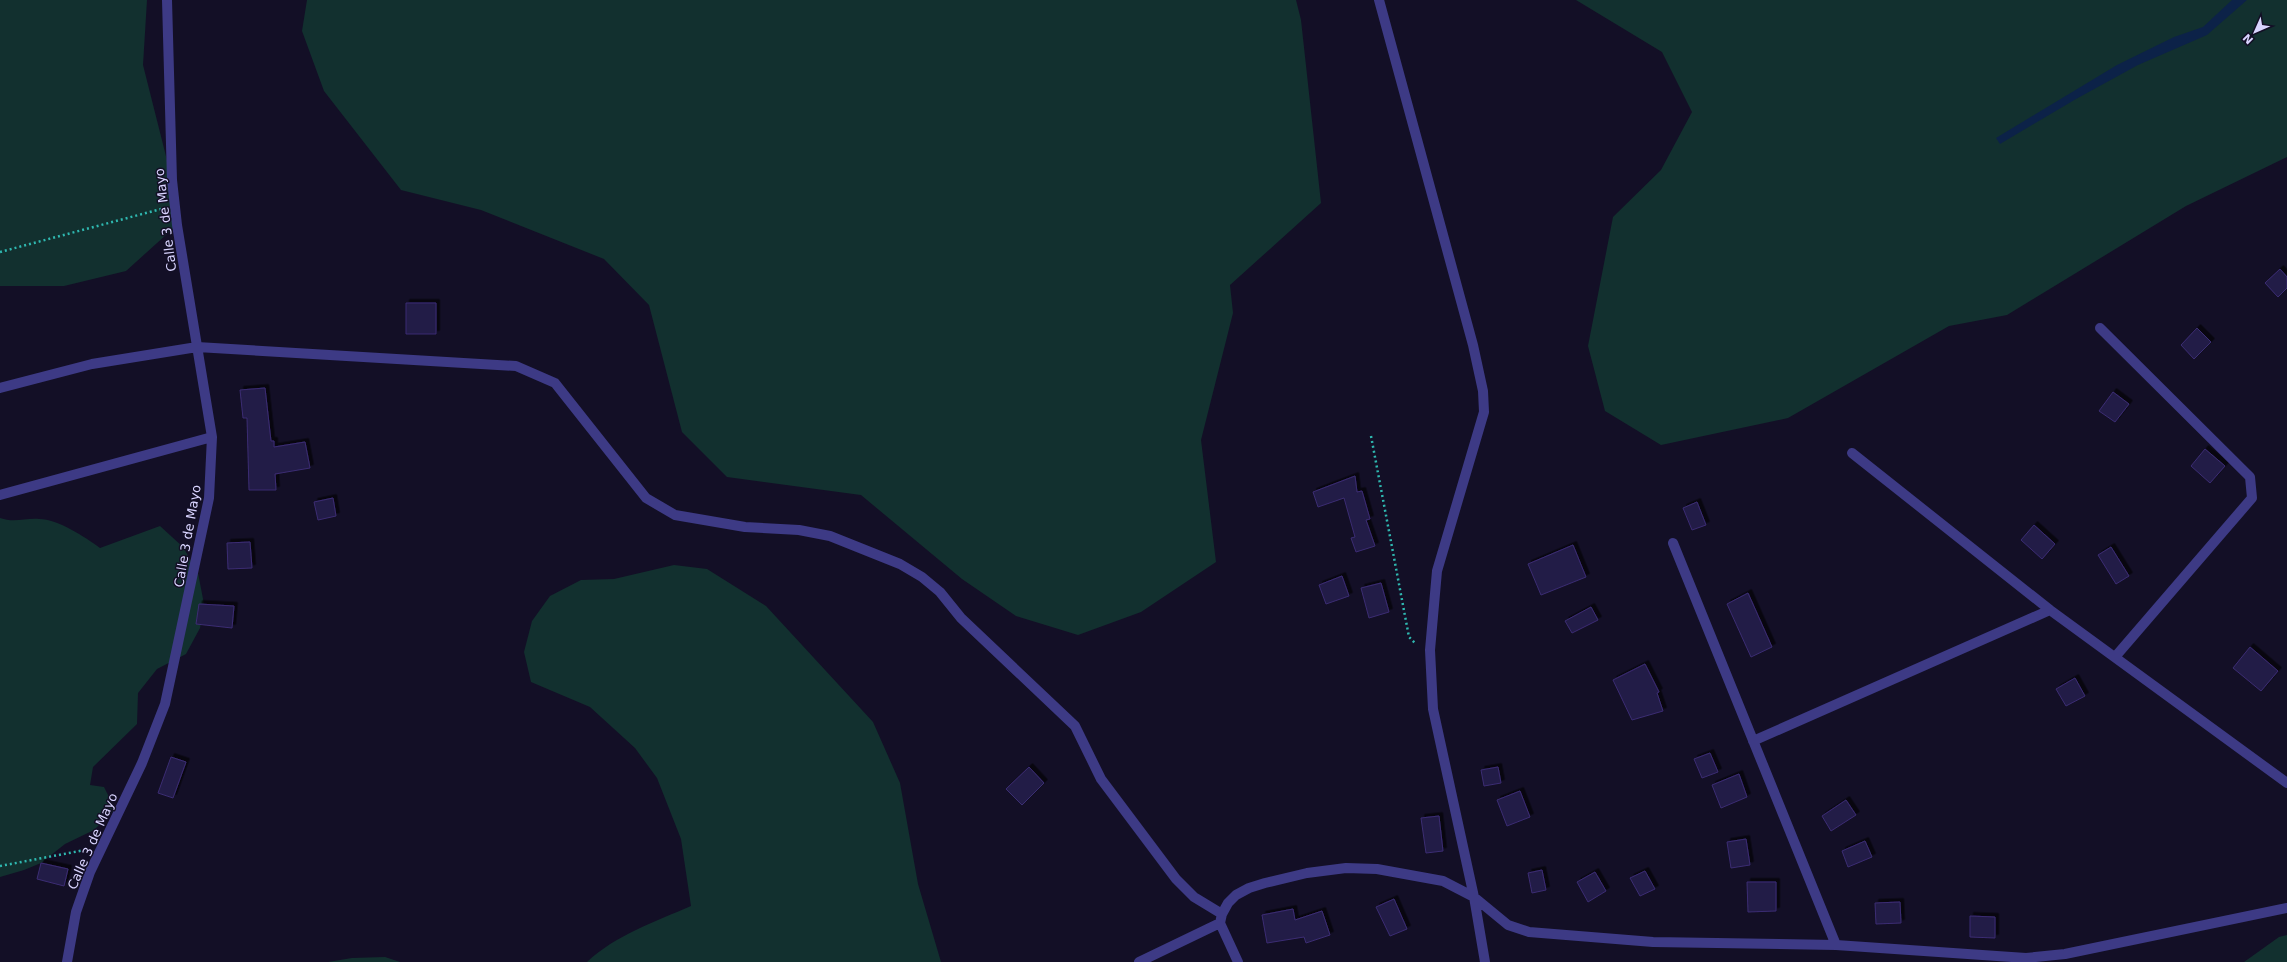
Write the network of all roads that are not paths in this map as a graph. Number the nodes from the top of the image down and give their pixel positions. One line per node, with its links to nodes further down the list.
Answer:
1 (166, 0): 4 (street, Calle 3 de Mayo)
2 (1379, 0): 14 (street)
3 (2100, 328): 11 (street)
4 (197, 347): 5 (street); 6 (street, Calle 3 de Mayo); 16 (street)
5 (0, 388)
6 (212, 437): 8 (street); 18 (street, Calle 3 de Mayo)
7 (1852, 453): 10 (street)
8 (0, 495)
9 (1673, 543): 12 (street)
10 (2050, 610): 11 (street); 12 (street)
11 (2115, 657): 13 (street)
12 (1753, 741): 17 (street)
13 (2287, 783)
14 (1474, 897): 16 (street); 17 (street); 21 (street)
15 (2287, 908): 17 (street)
16 (1221, 919): 19 (street); 20 (street)
17 (1836, 945)
18 (67, 962)
19 (1139, 962)
20 (1238, 962)
21 (1485, 962)

